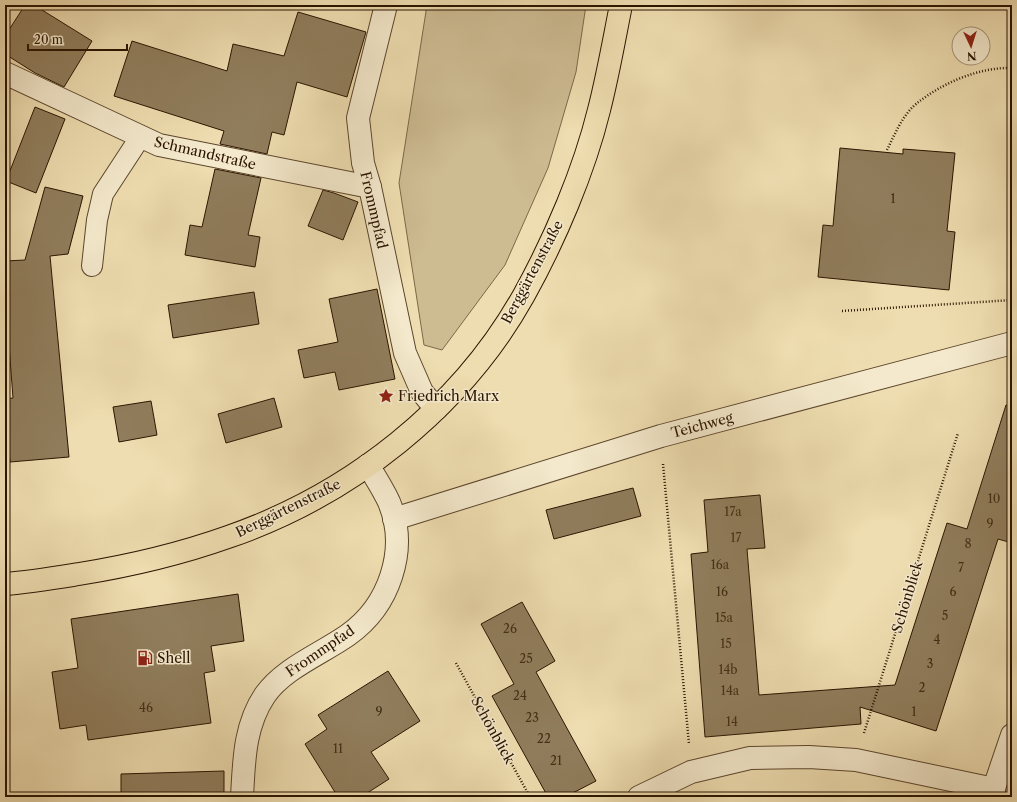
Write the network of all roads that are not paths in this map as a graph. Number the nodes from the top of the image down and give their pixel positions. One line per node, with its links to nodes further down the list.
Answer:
1 (386, 5): 5 (street, Frommpfad)
2 (621, 5): 8 (main road, Berggärtenstraße)
3 (5, 73): 4 (street, Schmandstraße)
4 (141, 136): 5 (street, Schmandstraße); 6 (lane)
5 (370, 187): 8 (street, Frommpfad)
6 (92, 266)
7 (1012, 343): 10 (street, Teichweg)
8 (436, 409): 9 (main road, Berggärtenstraße)
9 (368, 465): 10 (street, Frommpfad); 11 (main road, Berggärtenstraße)
10 (394, 519): 14 (street, Frommpfad)
11 (5, 584)
12 (1012, 735): 13 (street)
13 (993, 793): 15 (street)
14 (242, 797)
15 (639, 797)

